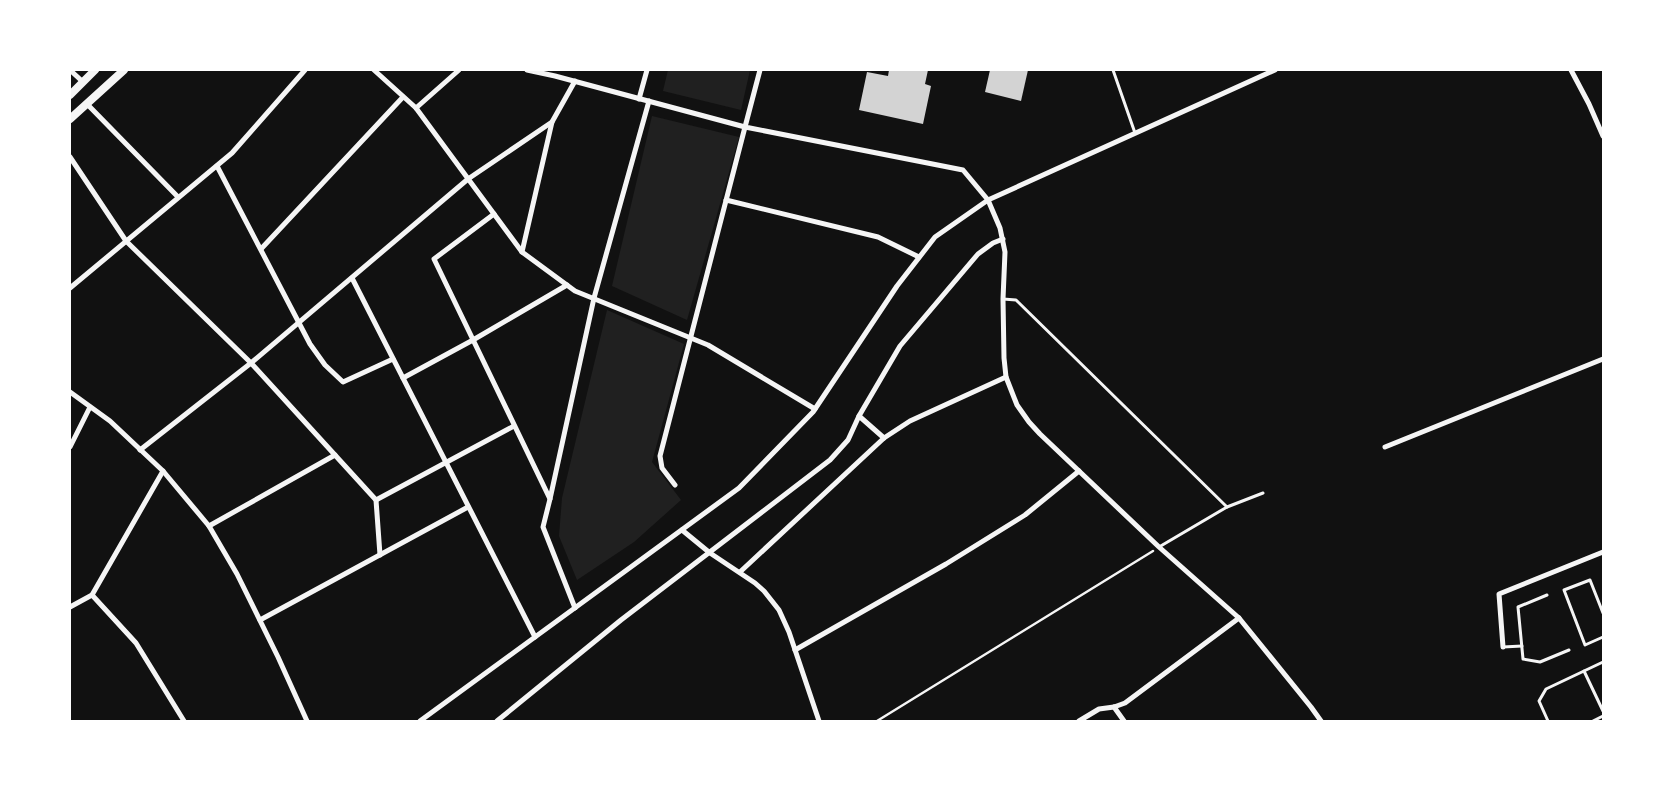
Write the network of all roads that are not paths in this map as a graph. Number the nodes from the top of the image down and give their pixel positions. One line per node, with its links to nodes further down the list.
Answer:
1 (70, 70): 14 (street)
2 (95, 70): 14 (street)
3 (124, 70): 19 (street)
4 (305, 70): 27 (street)
5 (374, 70): 16 (street)
6 (459, 70): 20 (street)
7 (526, 70): 13 (street)
8 (647, 70): 17 (street)
9 (760, 70): 23 (street)
10 (1113, 70): 24 (lane)
11 (1276, 70): 24 (street)
12 (1571, 70): 25 (street)
13 (574, 81): 17 (street); 22 (street)
14 (83, 82): 15 (street)
15 (70, 94)
16 (403, 97): 20 (street); 35 (street)
17 (639, 98): 18 (street)
18 (649, 101): 23 (street); 41 (street)
19 (87, 104): 21 (street); 29 (street)
20 (416, 108): 28 (street)
21 (70, 119)
22 (552, 122): 28 (street); 36 (street)
23 (745, 127): 30 (street); 31 (street)
24 (1135, 134): 31 (street)
25 (1603, 136)
26 (70, 157): 34 (street)
27 (217, 166): 29 (street); 35 (street)
28 (468, 179): 32 (street); 38 (street)
29 (178, 197): 34 (street)
30 (726, 200): 37 (street); 44 (street)
31 (988, 200): 33 (street); 37 (street)
32 (494, 214): 36 (street); 45 (street)
33 (1003, 239): 42 (street); 54 (street)
34 (126, 241): 40 (street); 48 (street)
35 (260, 249): 43 (street)
36 (522, 252): 39 (street)
37 (919, 257): 53 (street)
38 (352, 278): 43 (street); 46 (street)
39 (567, 285): 41 (street); 45 (street)
40 (70, 288)
41 (594, 298): 44 (street); 66 (street)
42 (1003, 299): 49 (street); 69 (lane)
43 (299, 322): 46 (street); 48 (street)
44 (691, 338): 53 (street); 64 (street)
45 (473, 340): 50 (street); 55 (street)
46 (393, 359): 50 (street)
47 (1603, 359): 58 (street)
48 (251, 363): 59 (street); 60 (street)
49 (1006, 376): 56 (street); 63 (street)
50 (403, 378): 61 (street)
51 (70, 392): 52 (street)
52 (90, 407): 57 (street); 59 (street)
53 (815, 409): 71 (street)
54 (859, 416): 56 (street); 74 (street)
55 (514, 426): 61 (street); 66 (street)
56 (884, 438): 76 (street)
57 (70, 447)
58 (1385, 447)
59 (140, 450): 62 (street)
60 (335, 455): 67 (street); 70 (street)
61 (445, 462): 67 (street); 68 (street)
62 (163, 471): 70 (street); 77 (street)
63 (1079, 471): 72 (street); 88 (street)
64 (674, 485)
65 (1263, 493): 69 (lane)
66 (550, 499): 80 (street)
67 (376, 500): 75 (street)
68 (468, 507): 75 (street); 84 (street)
69 (1227, 508): 72 (lane)
70 (209, 526): 83 (street)
71 (682, 530): 74 (street); 80 (street)
72 (1159, 547): 82 (street)
73 (1603, 552): 87 (street)
74 (710, 553): 76 (street); 95 (street)
75 (380, 555): 83 (street)
76 (740, 572): 88 (street)
77 (92, 595): 79 (street); 96 (street)
78 (1547, 595): 86 (lane)
79 (70, 607)
80 (576, 608): 84 (street)
81 (1603, 613): 85 (lane)
82 (1239, 618): 92 (street); 103 (street)
83 (260, 620): 97 (street)
84 (535, 637): 98 (street)
85 (1603, 637)
86 (1522, 646): 87 (lane); 89 (lane)
87 (1503, 647)
88 (795, 650): 100 (street)
89 (1569, 650)
90 (1603, 662): 91 (lane)
91 (1584, 671): 93 (lane); 104 (lane)
92 (1114, 707): 101 (street); 102 (street)
93 (1603, 711)
94 (1603, 716): 105 (lane)
95 (502, 719): 99 (street)
96 (184, 721)
97 (307, 721)
98 (420, 721)
99 (497, 721)
100 (820, 721)
101 (1079, 721)
102 (1124, 721)
103 (1321, 721)
104 (1548, 721)
105 (1593, 721)

